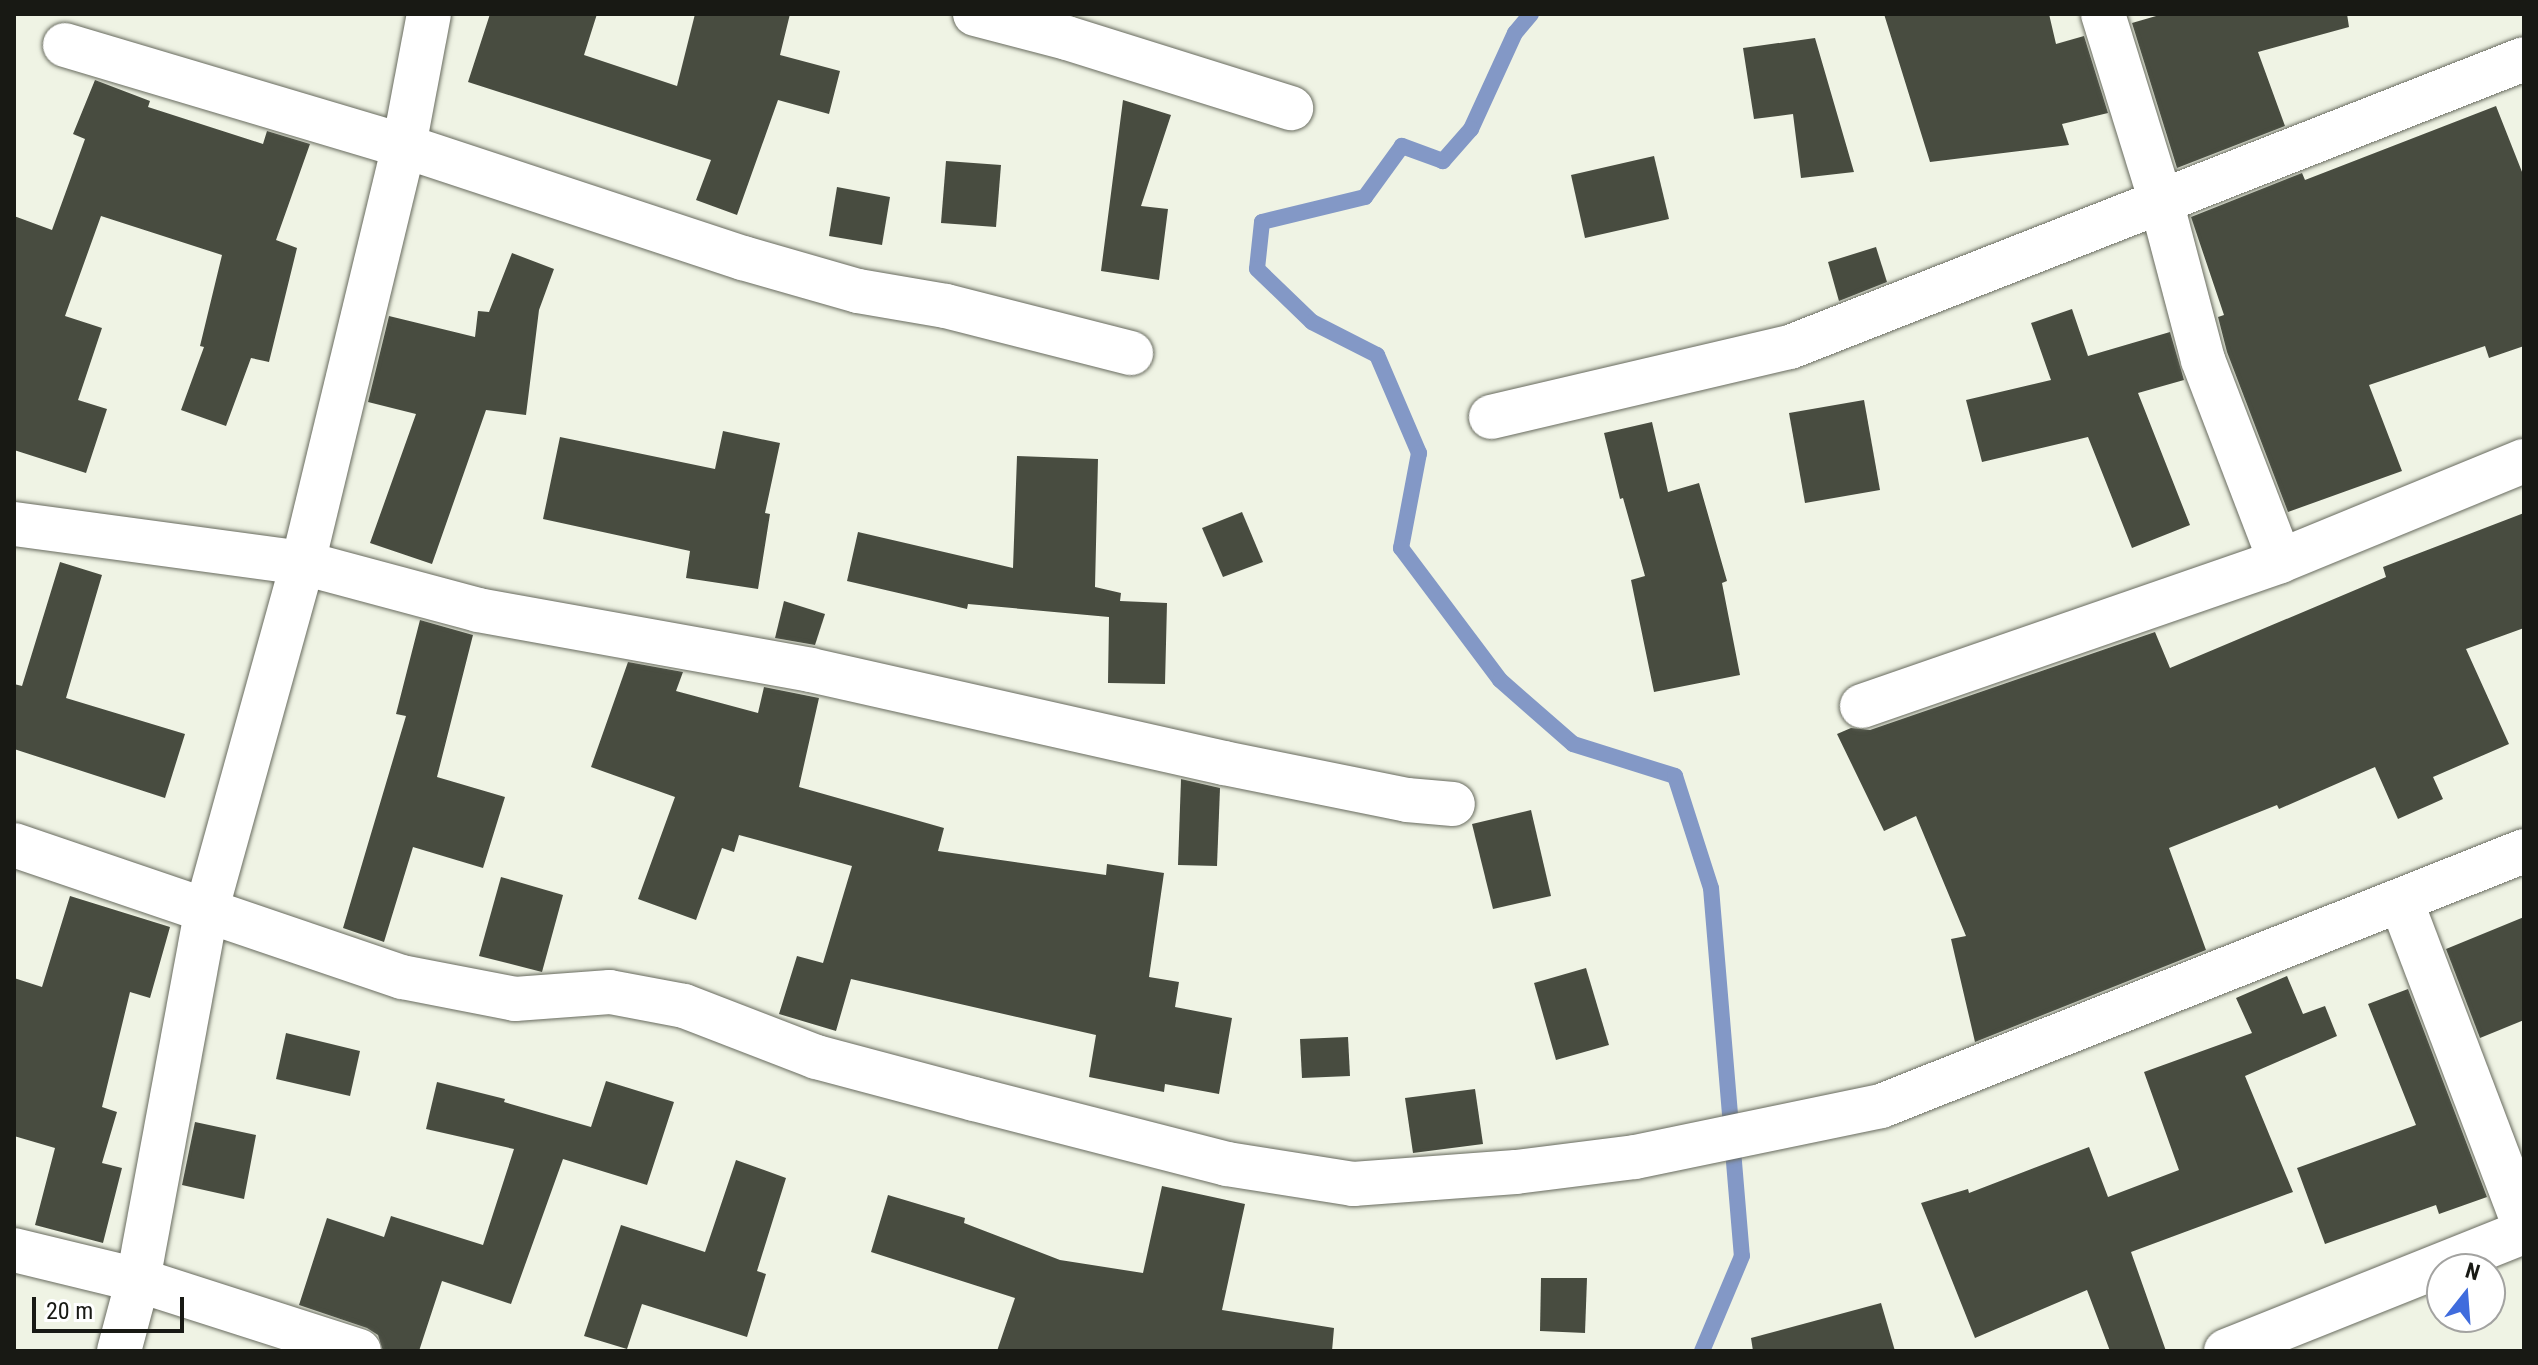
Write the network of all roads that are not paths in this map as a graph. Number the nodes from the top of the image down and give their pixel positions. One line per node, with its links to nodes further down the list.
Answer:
1 (429, 14): 7 (street)
2 (975, 14): 6 (street)
3 (2103, 14): 8 (street)
4 (65, 45): 7 (street)
5 (2524, 59): 8 (street)
6 (1291, 108)
7 (404, 146): 9 (street); 14 (street)
8 (2161, 201): 10 (street); 13 (street)
9 (1131, 353)
10 (1491, 417)
11 (2524, 461): 13 (street)
12 (14, 524): 14 (street)
13 (2280, 561): 15 (street)
14 (303, 563): 16 (street); 20 (street)
15 (1862, 706)
16 (1453, 804)
17 (14, 845): 20 (street)
18 (2524, 851): 19 (street)
19 (2401, 901): 20 (street); 21 (street)
20 (207, 908): 24 (street)
21 (2524, 1224)
22 (2524, 1232): 27 (street)
23 (14, 1250): 24 (street)
24 (138, 1280): 25 (street); 26 (street)
25 (119, 1351)
26 (359, 1351)
27 (2226, 1351)

